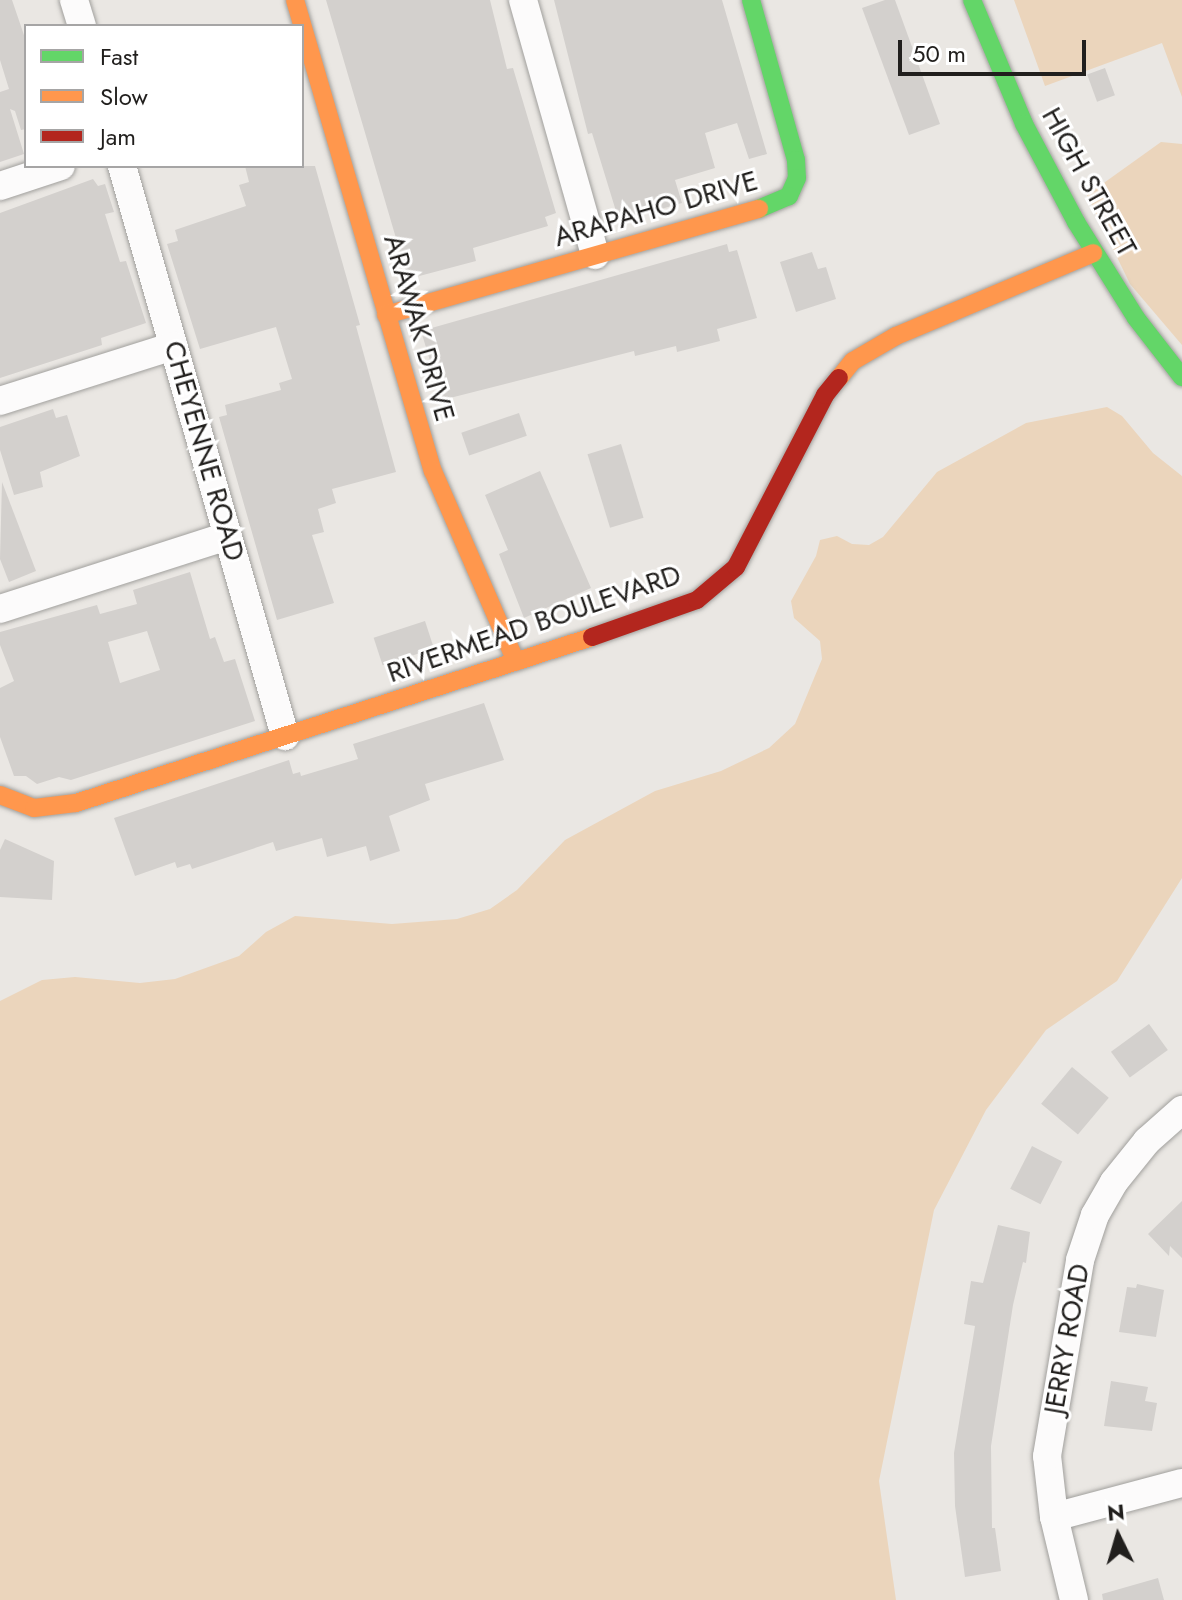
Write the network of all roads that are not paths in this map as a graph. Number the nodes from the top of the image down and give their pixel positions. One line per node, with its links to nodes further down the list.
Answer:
1 (74, 0): 6 (street)
2 (295, 0): 7 (street, ARAWAK DRIVE)
3 (523, 0): 13 (street)
4 (751, 0): 13 (street, ARAPAHO DRIVE)
5 (972, 0): 12 (street, HIGH STREET)
6 (81, 24)
7 (302, 24)
8 (304, 31): 14 (street, ARAWAK DRIVE)
9 (55, 168): 11 (street)
10 (123, 168): 15 (street, CHEYENNE ROAD)
11 (0, 186)
12 (1093, 253): 16 (street, HIGH STREET); 20 (street, RIVERMEAD BOULEVARD)
13 (595, 255): 14 (street, ARAPAHO DRIVE)
14 (386, 315): 20 (street, ARAWAK DRIVE)
15 (173, 346): 17 (street); 18 (street, CHEYENNE ROAD)
16 (1182, 377)
17 (0, 401)
18 (228, 536): 19 (street); 21 (street, CHEYENNE ROAD)
19 (0, 609)
20 (516, 662): 21 (street, RIVERMEAD BOULEVARD)
21 (285, 736): 22 (street, RIVERMEAD BOULEVARD)
22 (0, 795)
23 (1182, 1110): 25 (street, JERRY ROAD)
24 (1182, 1483): 25 (street)
25 (1054, 1517): 26 (street, JERRY ROAD)
26 (1074, 1600)

